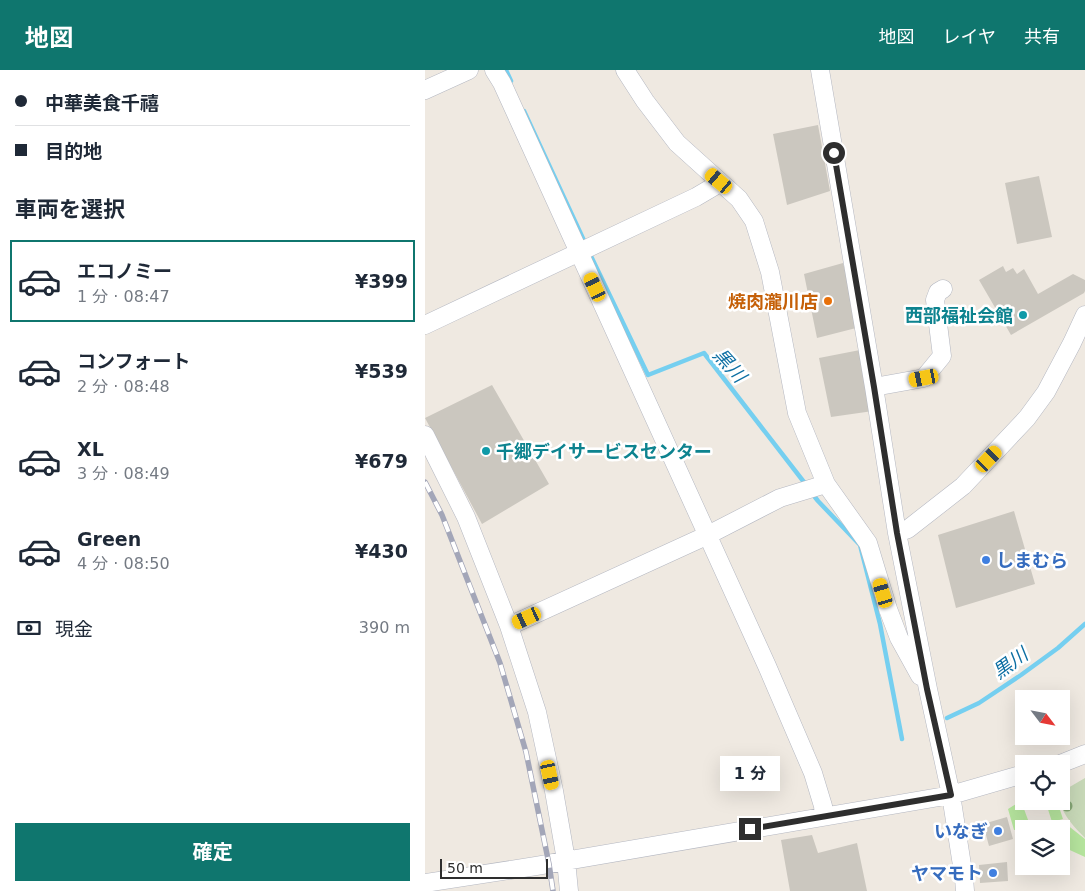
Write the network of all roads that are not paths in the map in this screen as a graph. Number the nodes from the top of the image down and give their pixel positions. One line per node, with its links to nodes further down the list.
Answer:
1 (466, 70): 5 (street)
2 (494, 70): 7 (street)
3 (625, 70): 6 (street)
4 (825, 71): 11 (street)
5 (425, 90)
6 (719, 181): 7 (street); 13 (street)
7 (579, 252): 10 (street); 15 (street)
8 (943, 290): 11 (street)
9 (1085, 315): 14 (street)
10 (425, 325)
11 (874, 387): 14 (street)
12 (425, 434): 16 (street)
13 (823, 486): 15 (street); 17 (street)
14 (897, 533): 17 (street)
15 (708, 535): 16 (street); 22 (street)
16 (509, 626): 23 (street)
17 (927, 689): 21 (street)
18 (1085, 754): 19 (street)
19 (1070, 760)
20 (1015, 777): 21 (street)
21 (951, 795): 22 (street); 26 (street)
22 (824, 816): 23 (street)
23 (566, 860): 24 (street); 25 (street)
24 (425, 883)
25 (569, 891)
26 (965, 891)

